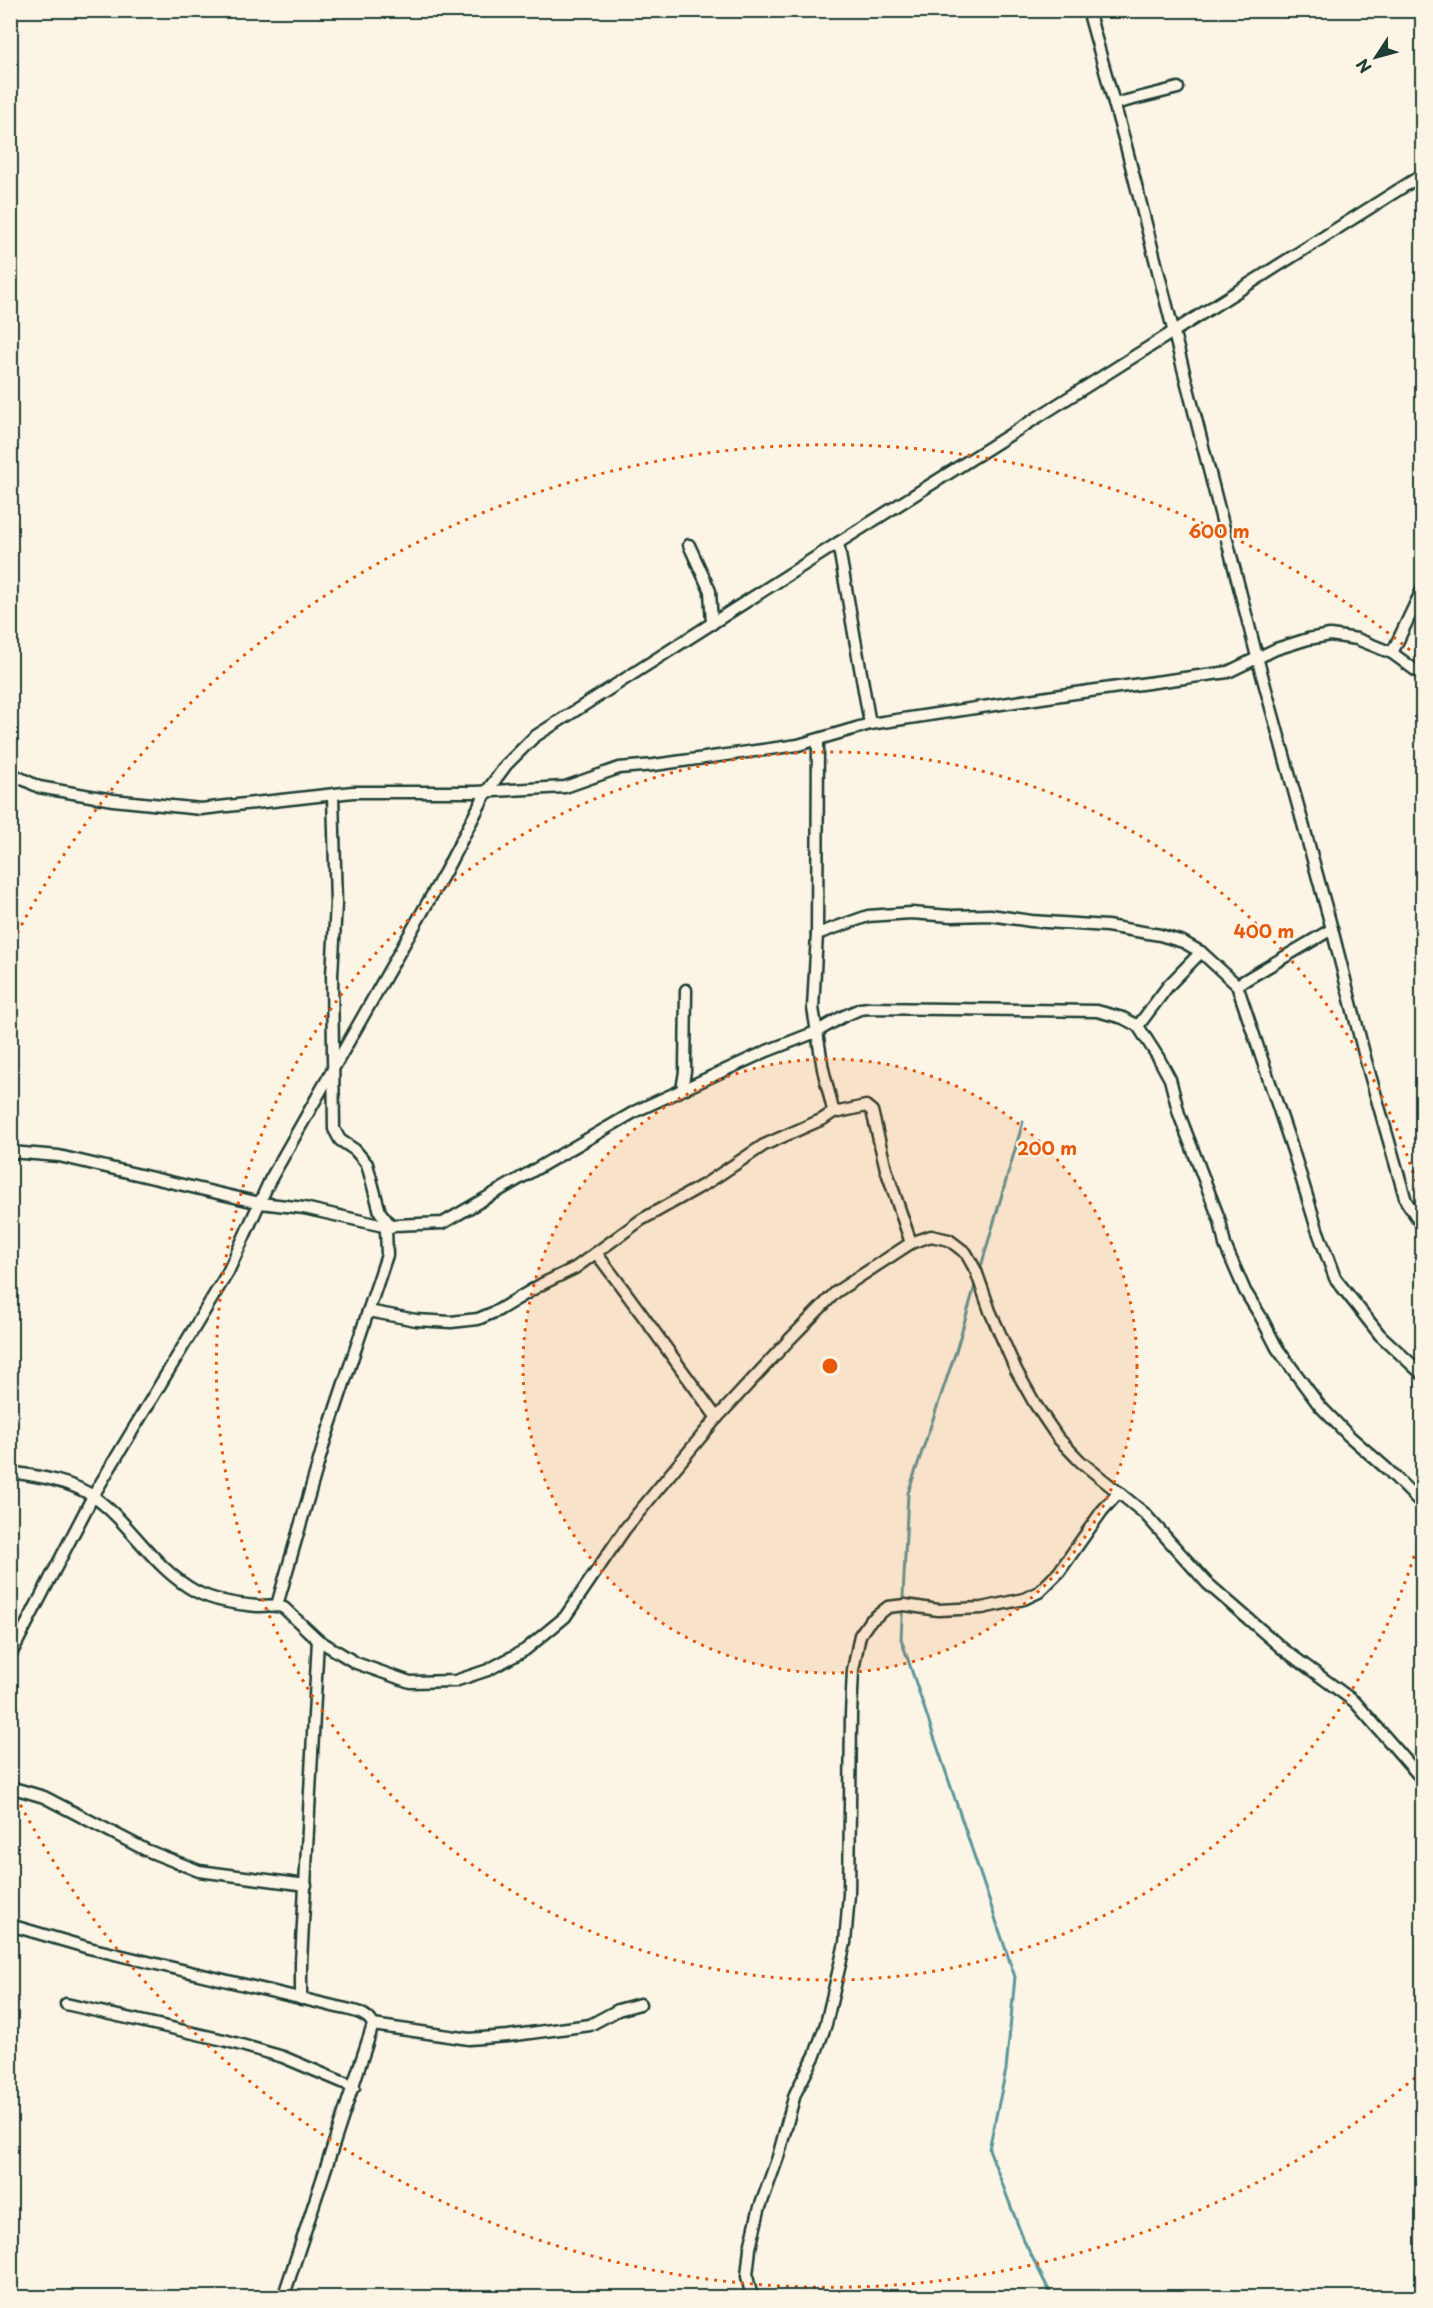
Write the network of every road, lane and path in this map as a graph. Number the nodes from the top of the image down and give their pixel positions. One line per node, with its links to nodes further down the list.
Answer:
1 (1088, 10): 3 (street)
2 (1178, 88): 3 (street)
3 (1114, 104): 5 (street)
4 (1422, 175): 5 (street)
5 (1174, 333): 6 (street); 11 (street)
6 (838, 543): 9 (street); 13 (street)
7 (689, 545): 9 (street)
8 (1422, 590): 10 (street)
9 (712, 624): 16 (street)
10 (1392, 653): 11 (street); 12 (street)
11 (1257, 657): 13 (street); 18 (street)
12 (1422, 675)
13 (870, 724): 14 (street)
14 (818, 740): 16 (street); 19 (street)
15 (10, 773): 17 (street)
16 (488, 791): 17 (street); 25 (street)
17 (333, 795): 25 (street)
18 (1332, 929): 21 (street); 30 (street)
19 (817, 934): 20 (street); 24 (street)
20 (1200, 952): 21 (street); 23 (street)
21 (1237, 985): 35 (street)
22 (686, 990): 26 (street)
23 (1138, 1026): 24 (street); 40 (street)
24 (816, 1032): 26 (street); 27 (street)
25 (333, 1069): 29 (street); 31 (street)
26 (682, 1090): 31 (street)
27 (835, 1111): 32 (street); 33 (street)
28 (10, 1152): 29 (street)
29 (260, 1203): 31 (street); 39 (street)
30 (1422, 1225)
31 (390, 1226): 34 (street)
32 (911, 1243): 36 (street); 38 (street)
33 (596, 1253): 34 (street); 36 (street)
34 (368, 1311): 41 (street)
35 (1422, 1374)
36 (717, 1418): 42 (street)
37 (10, 1472): 39 (street)
38 (1119, 1492): 44 (street); 54 (street)
39 (93, 1496): 41 (street); 43 (street)
40 (1422, 1504)
41 (277, 1605): 42 (street)
42 (318, 1640): 46 (street)
43 (10, 1656)
44 (1422, 1779)
45 (10, 1787): 46 (street)
46 (306, 1885): 48 (street)
47 (10, 1925): 48 (street)
48 (302, 1999): 51 (street)
49 (66, 2004): 52 (street)
50 (640, 2004): 51 (street)
51 (373, 2025): 52 (street)
52 (354, 2087): 53 (street)
53 (283, 2298)
54 (752, 2298)

